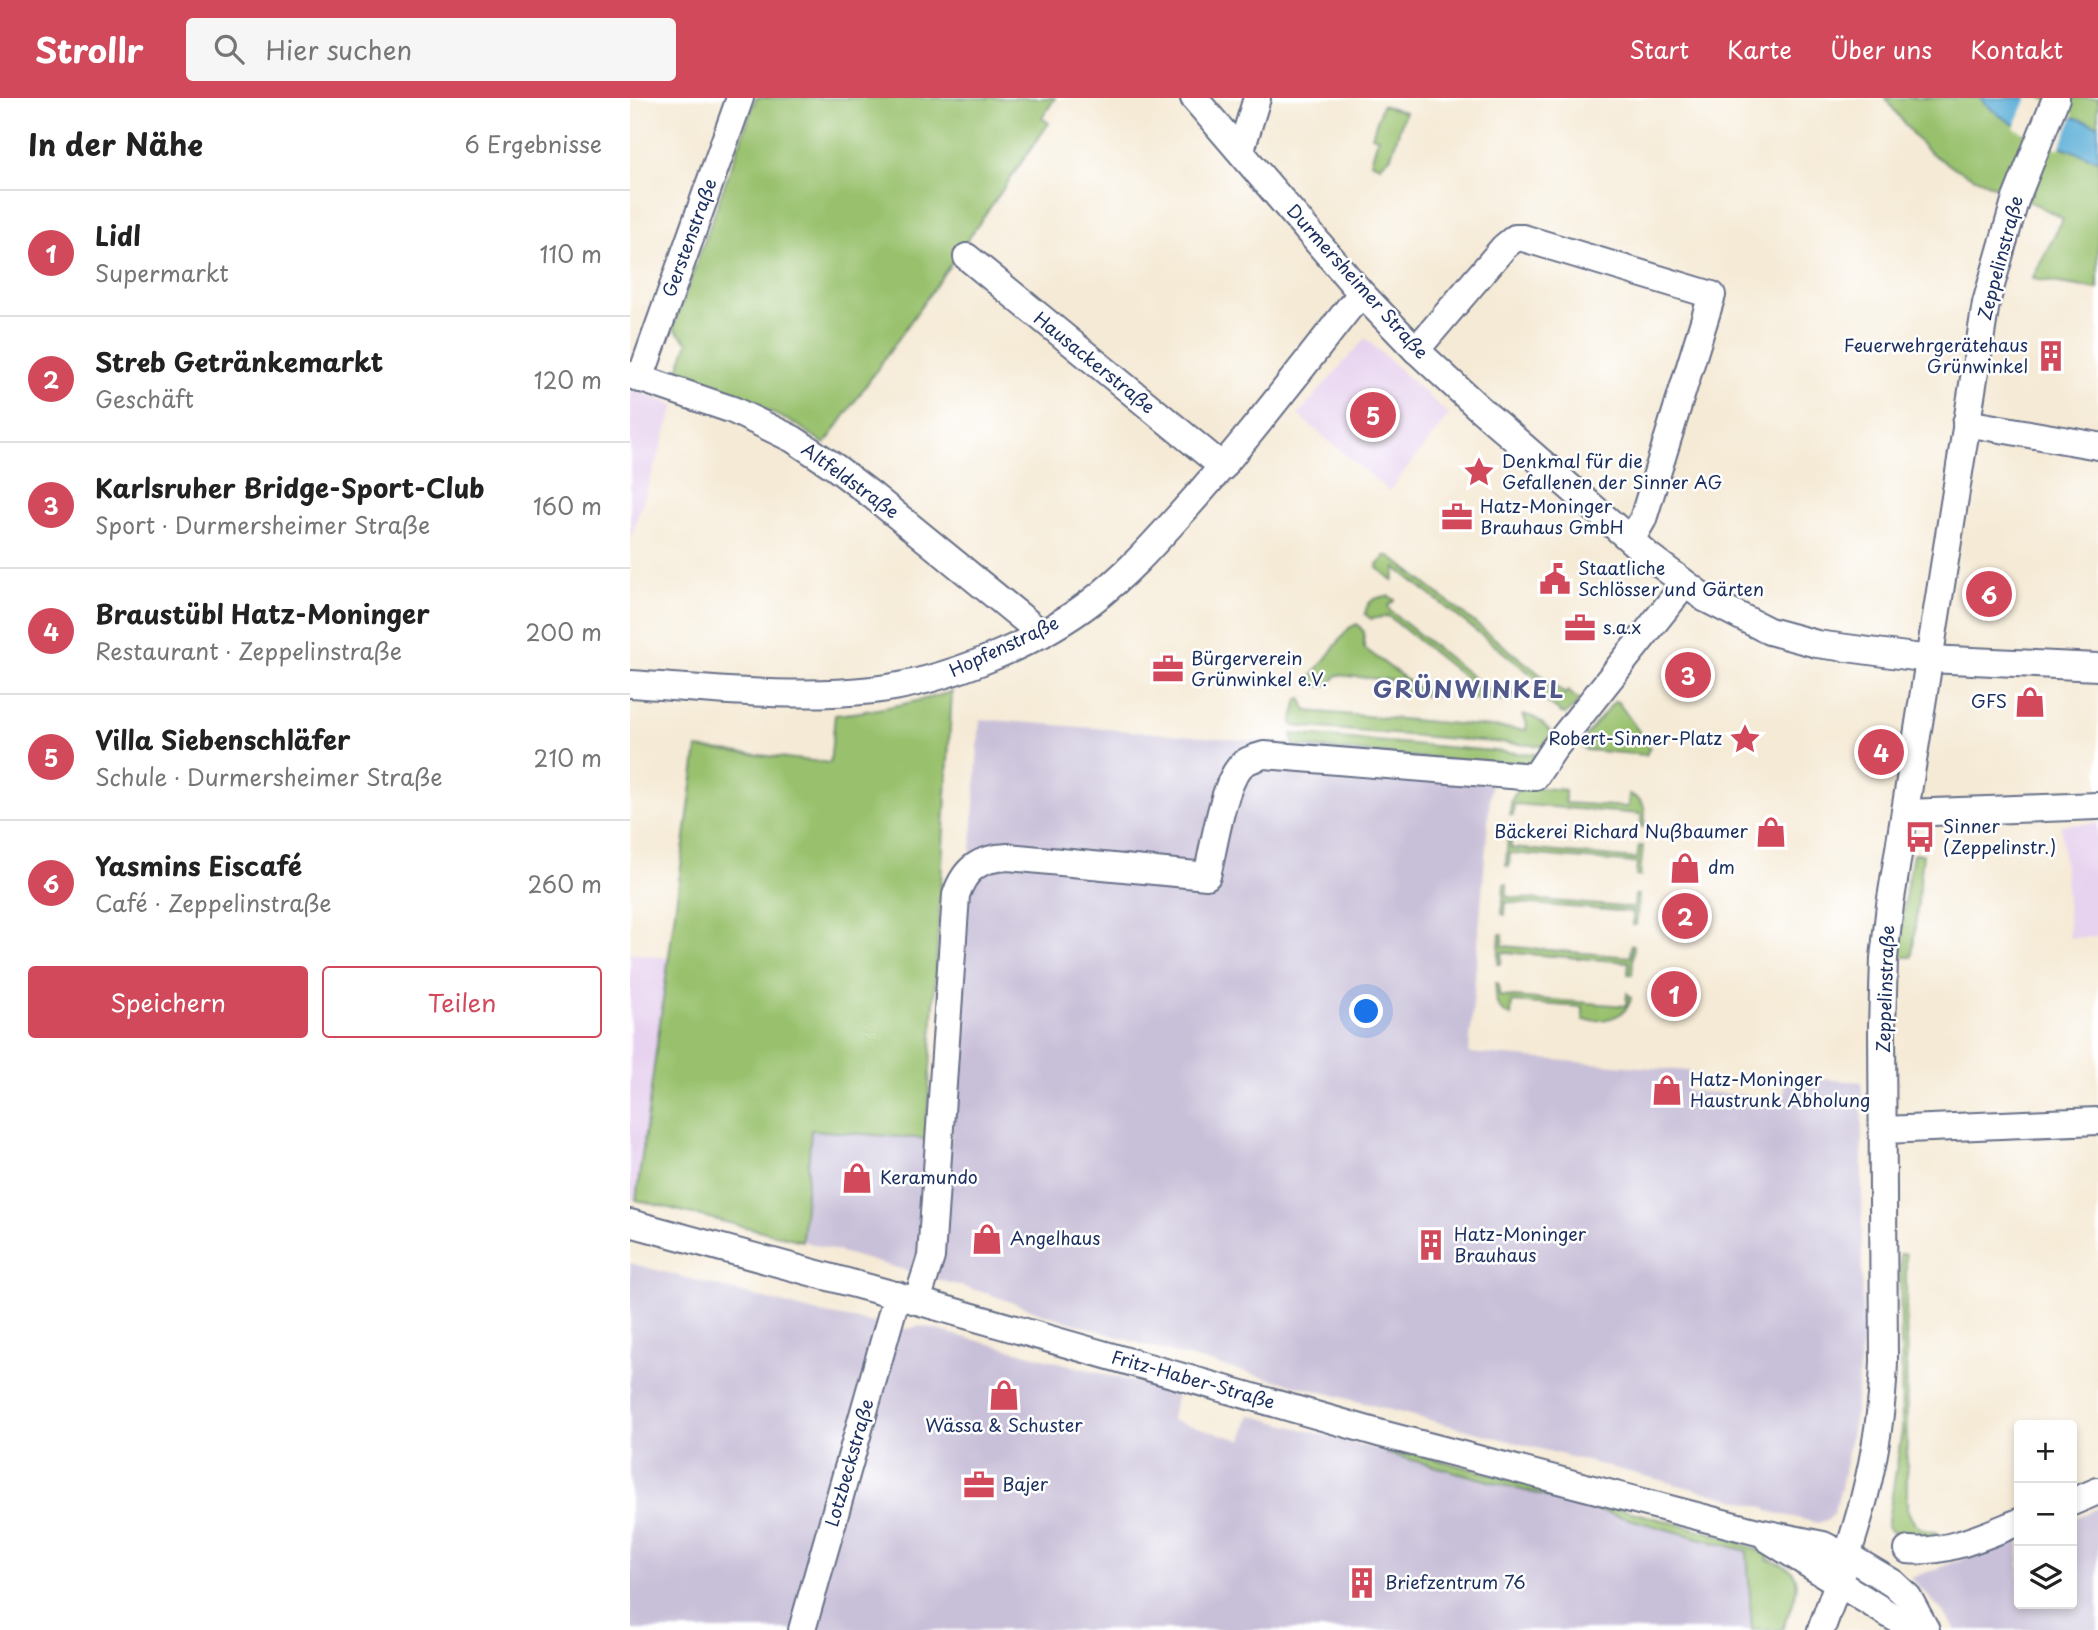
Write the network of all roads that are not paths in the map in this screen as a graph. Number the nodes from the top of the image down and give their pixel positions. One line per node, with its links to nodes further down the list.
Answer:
1 (740, 98): 9 (street, Gerstenstraße)
2 (1194, 98): 5 (street, Durmersheimer Straße)
3 (1257, 98): 5 (street)
4 (2056, 98): 10 (street, Zeppelinstraße)
5 (1241, 150): 7 (street, Durmersheimer Straße)
6 (967, 257): 12 (street, Hausackerstraße)
7 (1363, 294): 8 (street, Durmersheimer Straße); 12 (street, Hopfenstraße)
8 (1416, 350): 13 (street, Durmersheimer Straße); 13 (street)
9 (635, 377): 15 (street, Altfeldstraße)
10 (1966, 423): 11 (street); 16 (street, Zeppelinstraße)
11 (2098, 446)
12 (1223, 467): 15 (street, Hopfenstraße)
13 (1631, 540): 14 (street, Durmersheimer Straße)
14 (1685, 584): 16 (street, Durmersheimer Straße); 24 (street, Lotzbeckstraße)
15 (1042, 634): 18 (street, Hopfenstraße)
16 (1928, 659): 17 (street, Durmersheimer Straße); 20 (street, Zeppelinstraße)
17 (2098, 667)
18 (630, 684)
19 (2098, 806): 20 (street)
20 (1905, 813): 22 (street, Zeppelinstraße)
21 (2098, 1121): 22 (street)
22 (1884, 1130): 30 (street, Zeppelinstraße)
23 (630, 1223): 24 (street, Fritz-Haber-Straße)
24 (907, 1298): 28 (street, Fritz-Haber-Straße); 32 (street, Lotzbeckstraße)
25 (2098, 1491): 26 (street)
26 (2077, 1500)
27 (2014, 1524): 29 (street)
28 (1758, 1532): 30 (street, Fritz-Haber-Straße); 31 (street, Fritz-Haber-Straße)
29 (1908, 1550)
30 (1848, 1556): 31 (street, Zeppelinstraße); 35 (street, Fritz-Haber-Straße)
31 (1838, 1583): 33 (street); 34 (street, Fritz-Haber-Straße)
32 (802, 1630)
33 (1821, 1630)
34 (1914, 1630)
35 (1926, 1630)

